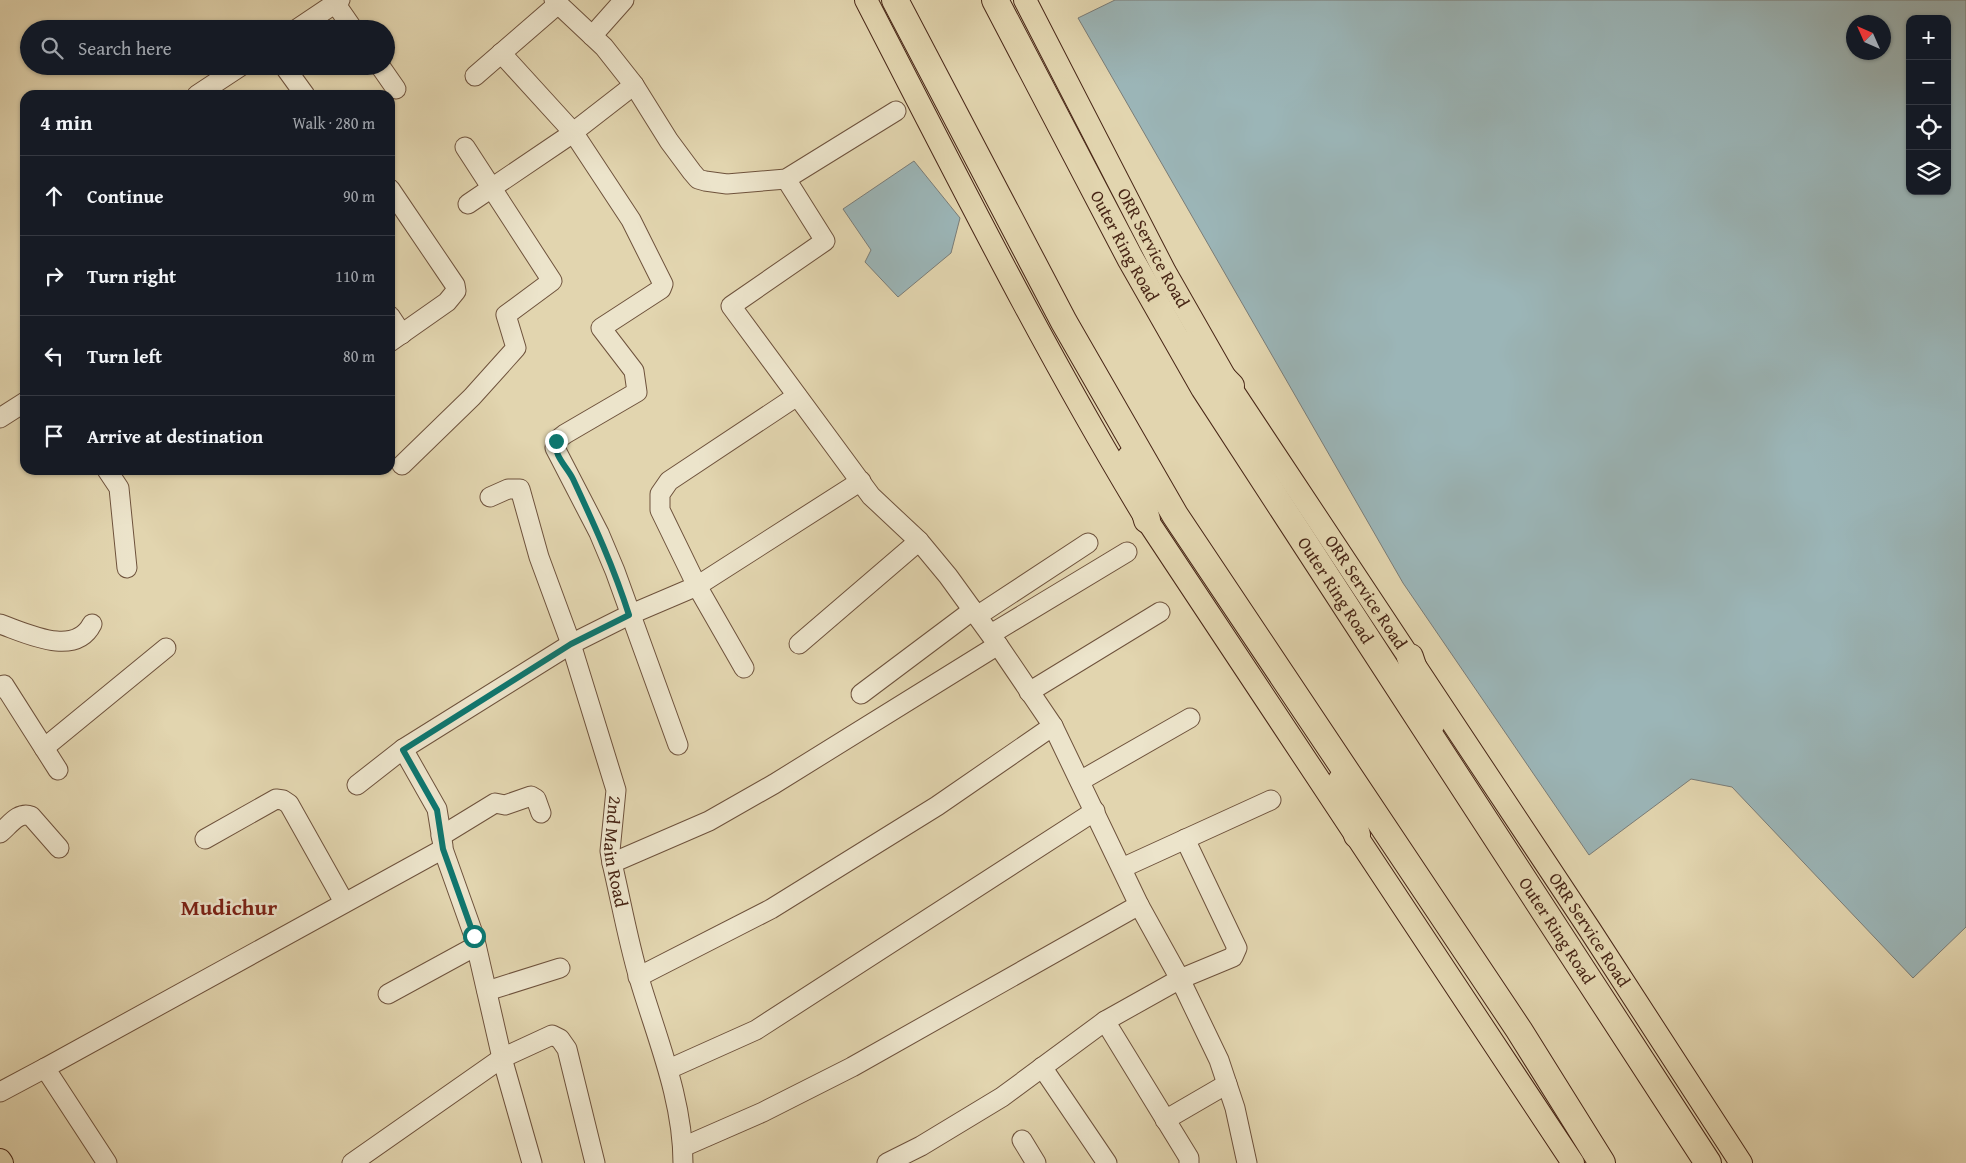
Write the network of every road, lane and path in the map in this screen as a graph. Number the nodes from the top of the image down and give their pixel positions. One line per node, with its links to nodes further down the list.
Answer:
1 (624, 0): 10 (street)
2 (866, 0): 38 (main road)
3 (895, 0): 33 (highway)
4 (995, 0): 27 (highway, Outer Ring Road)
5 (1025, 0): 29 (main road, ORR Service Road)
6 (338, 2): 8 (street); 9 (street)
7 (556, 2): 10 (street); 11 (street)
8 (311, 20)
9 (348, 20)
10 (592, 36): 16 (street)
11 (501, 53): 15 (street); 21 (street)
12 (228, 75): 18 (street)
13 (291, 75): 19 (street)
14 (386, 75): 17 (street)
15 (475, 76)
16 (634, 84): 21 (street); 23 (street)
17 (396, 89)
18 (205, 90)
19 (301, 90)
20 (896, 111): 23 (street)
21 (573, 132): 24 (street); 46 (street)
22 (465, 147): 24 (street)
23 (786, 179): 30 (street)
24 (490, 188): 26 (street); 34 (street)
25 (395, 196): 28 (street)
26 (468, 204)
27 (1163, 317): 29 (highway); 64 (highway, Outer Ring Road)
28 (396, 338)
29 (1231, 386): 53 (main road, ORR Service Road)
30 (797, 396): 36 (street); 43 (street)
31 (20, 405): 32 (street)
32 (0, 418)
33 (1120, 424): 38 (highway); 63 (highway)
34 (402, 465)
35 (110, 475): 42 (street)
36 (861, 481): 39 (street); 43 (street)
37 (490, 497): 50 (street, 2nd Main Road)
38 (1147, 520): 72 (main road)
39 (919, 541): 45 (street); 51 (street)
40 (1088, 543): 45 (street)
41 (1127, 552): 49 (street)
42 (128, 568)
43 (697, 586): 46 (street); 54 (street)
44 (1160, 612): 56 (street)
45 (975, 613): 49 (street); 57 (street)
46 (629, 615): 50 (street); 60 (street)
47 (0, 624): 48 (street)
48 (92, 624)
49 (994, 640): 56 (street); 77 (street)
50 (571, 644): 62 (street); 77 (street, 2nd Main Road)
51 (799, 644)
52 (166, 648): 61 (street)
53 (1410, 658): 64 (highway); 111 (main road, ORR Service Road)
54 (744, 668)
55 (0, 688): 61 (street)
56 (1029, 692): 59 (street)
57 (861, 694)
58 (1190, 718): 66 (street)
59 (1053, 726): 66 (street); 83 (street)
60 (678, 745)
61 (44, 748): 65 (street)
62 (403, 750): 67 (street); 75 (street)
63 (1333, 754): 72 (highway); 109 (highway)
64 (1443, 757): 110 (highway, Outer Ring Road)
65 (58, 770)
66 (1080, 781): 69 (street)
67 (357, 785)
68 (1271, 800): 74 (street)
69 (1095, 811): 78 (street); 91 (street)
70 (541, 813): 75 (street)
71 (0, 833): 76 (street)
72 (1358, 835): 108 (main road)
73 (205, 839): 79 (street)
74 (1186, 839): 78 (street); 84 (street)
75 (442, 842): 79 (street); 81 (street)
76 (59, 848)
77 (612, 863): 83 (street, 2nd Main Road)
78 (1122, 868): 80 (street)
79 (344, 902): 90 (street)
80 (1139, 905): 84 (street); 96 (street)
81 (476, 946): 85 (street); 86 (street)
82 (560, 968): 85 (street)
83 (638, 977): 91 (street, 2nd Main Road)
84 (1180, 979): 87 (street); 92 (street)
85 (487, 991): 88 (street)
86 (388, 994)
87 (1105, 1021): 89 (street); 94 (street)
88 (502, 1058): 100 (street); 101 (street); 102 (street)
89 (1042, 1067): 103 (street); 105 (street)
90 (46, 1068): 93 (street); 99 (street)
91 (669, 1069): 96 (street, 2nd Main Road)
92 (1227, 1084): 94 (street); 107 (street)
93 (0, 1092)
94 (1165, 1120): 106 (street)
95 (1022, 1140): 104 (street)
96 (683, 1155)
97 (0, 1160): 98 (main road)
98 (2, 1163)
99 (107, 1163)
100 (352, 1163)
101 (532, 1163)
102 (595, 1163)
103 (887, 1163)
104 (1036, 1163)
105 (1107, 1163)
106 (1189, 1163)
107 (1247, 1163)
108 (1573, 1163)
109 (1602, 1163)
110 (1708, 1163)
111 (1741, 1163)

